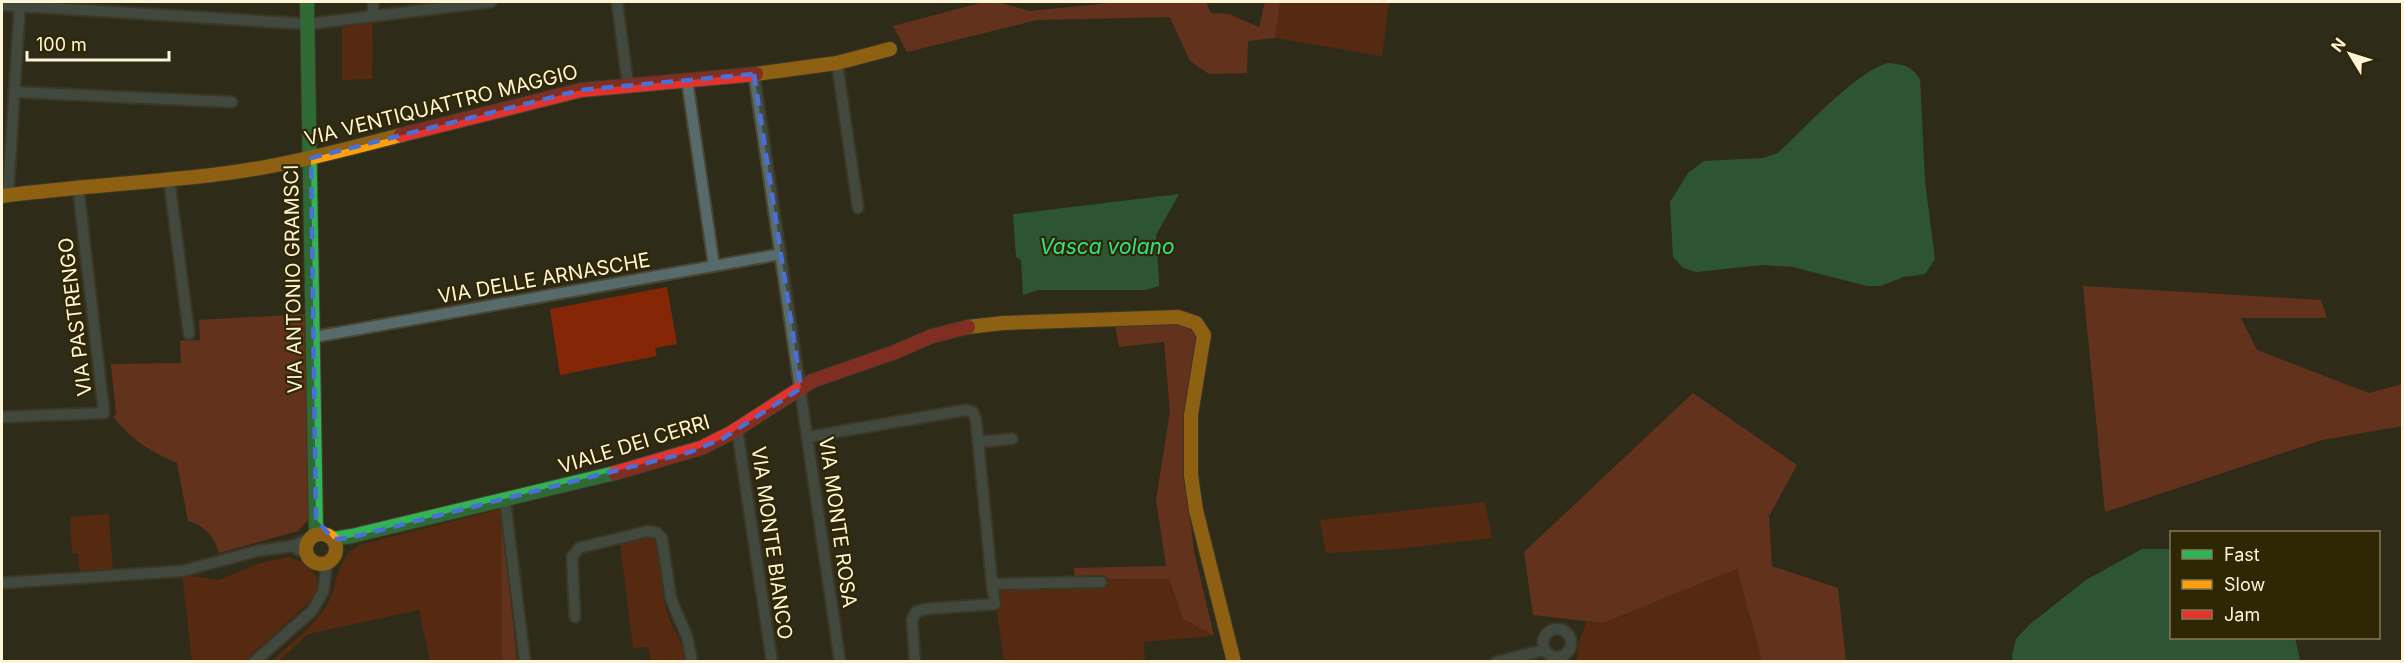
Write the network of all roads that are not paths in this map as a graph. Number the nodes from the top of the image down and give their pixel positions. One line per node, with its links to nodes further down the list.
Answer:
1 (307, 2): 8 (street, VIA ANTONIO GRAMSCI)
2 (372, 2): 7 (street)
3 (491, 2): 7 (street)
4 (617, 2): 13 (street)
5 (20, 4): 6 (street); 8 (street); 14 (street)
6 (2, 5)
7 (373, 16): 8 (street)
8 (308, 24): 18 (street, VIA ANTONIO GRAMSCI)
9 (890, 49): 10 (street, VIA VENTIQUATTRO MAGGIO)
10 (837, 63): 11 (street, VIA VENTIQUATTRO MAGGIO); 22 (street)
11 (754, 74): 12 (street, VIA VENTIQUATTRO MAGGIO); 23 (street, VIA MONTE ROSA)
12 (687, 80): 13 (street, VIA VENTIQUATTRO MAGGIO); 24 (street)
13 (628, 86): 18 (street, VIA VENTIQUATTRO MAGGIO)
14 (14, 92): 15 (street); 17 (street)
15 (232, 102)
16 (2, 106): 17 (street)
17 (13, 107): 21 (street)
18 (311, 158): 19 (street, VIA VENTIQUATTRO MAGGIO); 26 (street, VIA ANTONIO GRAMSCI)
19 (169, 179): 20 (street, VIA VENTIQUATTRO MAGGIO); 25 (street)
20 (78, 186): 21 (street, VIA VENTIQUATTRO MAGGIO); 28 (street, VIA PASTRENGO)
21 (5, 195)
22 (858, 208)
23 (781, 254): 24 (street, VIA DELLE ARNASCHE); 27 (street, VIA MONTE ROSA)
24 (714, 266): 26 (street, VIA DELLE ARNASCHE)
25 (189, 334)
26 (314, 337): 34 (street, VIA ANTONIO GRAMSCI)
27 (801, 387): 29 (street, VIALE DEI CERRI); 30 (street, VIA MONTE ROSA); 50 (street, VIALE DEI CERRI)
28 (2, 417)
29 (737, 429): 33 (street, VIALE DEI CERRI); 47 (street, VIA MONTE BIANCO)
30 (807, 437): 32 (street); 48 (street, VIA MONTE ROSA)
31 (1012, 439): 32 (street)
32 (978, 442): 40 (street)
33 (505, 501): 34 (street, VIALE DEI CERRI); 45 (street)
34 (324, 539): 35 (street); 36 (street); 37 (street)
35 (292, 546): 36 (street); 39 (street)
36 (307, 554): 37 (street)
37 (323, 564): 44 (street)
38 (1101, 582): 40 (street)
39 (2, 583)
40 (992, 584): 49 (street)
41 (575, 617): 46 (street)
42 (1544, 650): 43 (street); 43 (street); 51 (street)
43 (1563, 659)
44 (254, 662)
45 (525, 662)
46 (692, 662)
47 (772, 662)
48 (840, 662)
49 (915, 662)
50 (1234, 662)
51 (1496, 662)

